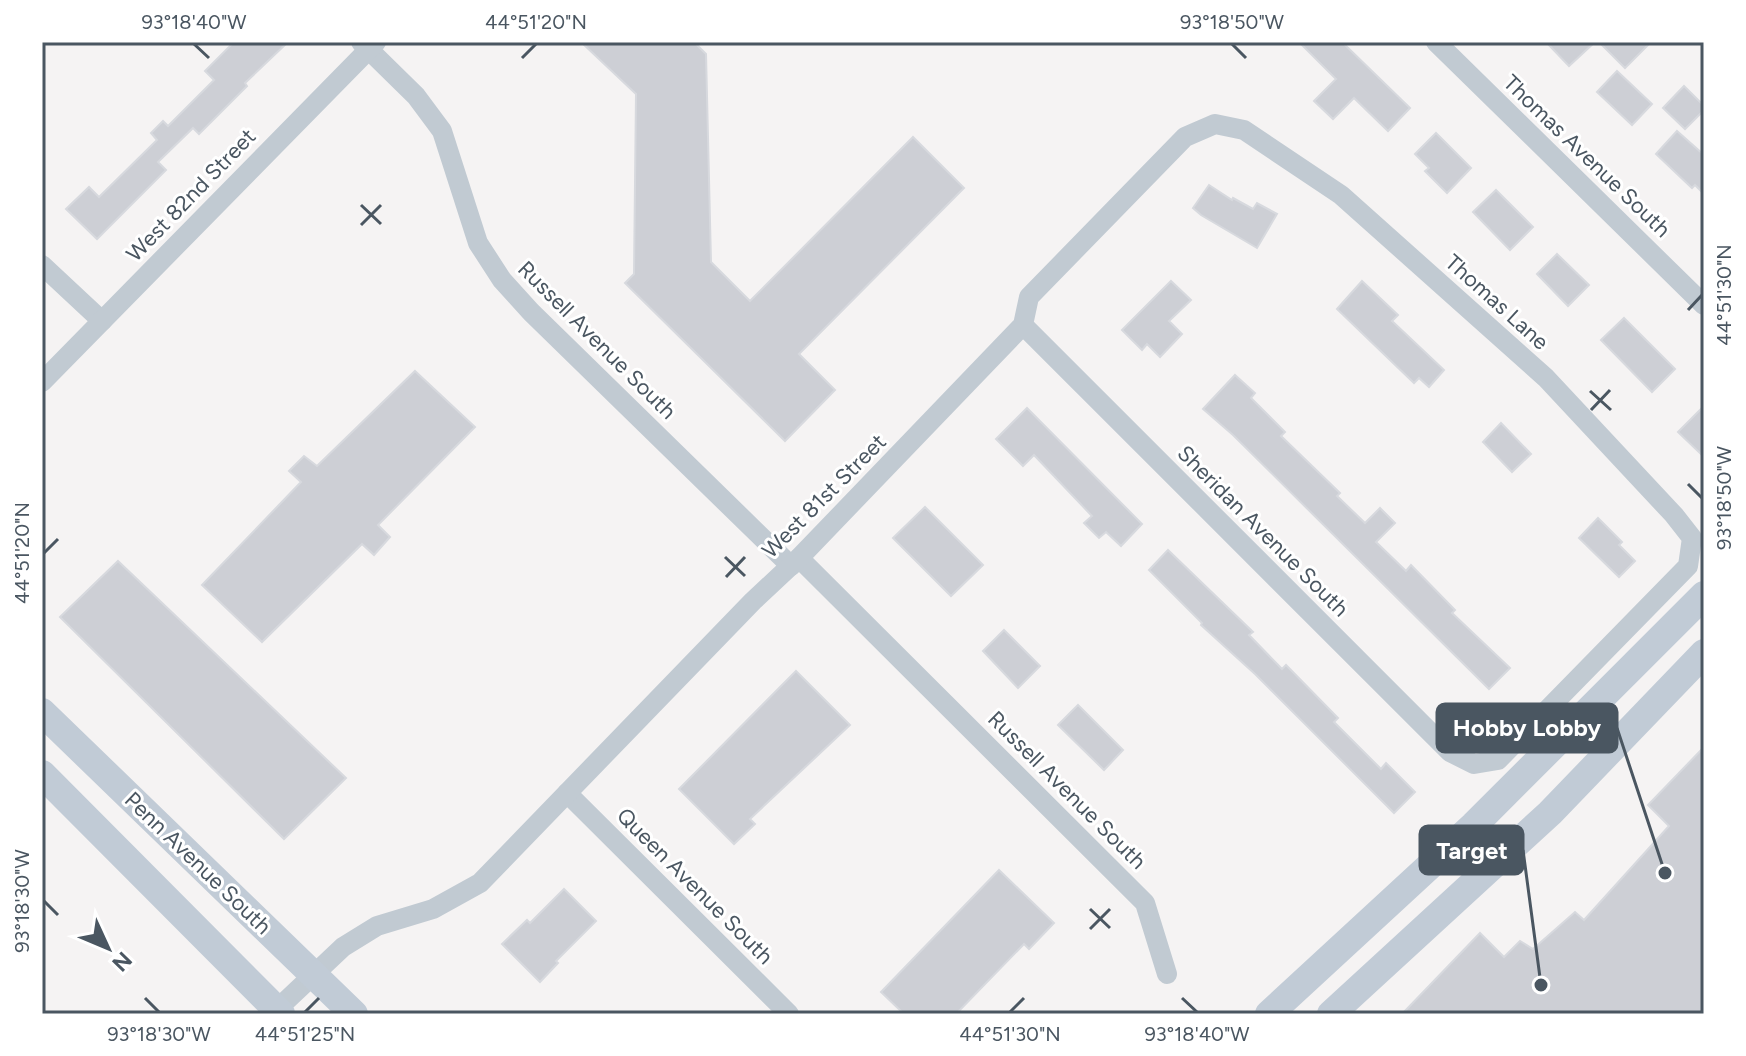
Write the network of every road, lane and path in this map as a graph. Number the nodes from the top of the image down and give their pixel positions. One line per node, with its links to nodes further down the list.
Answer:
1 (1436, 42): 5 (street, Thomas Avenue South)
2 (368, 45): 6 (street, West 82nd Street); 9 (street, Russell Avenue South)
3 (1244, 130): 7 (street, West 81st Street); 13 (street, Thomas Lane)
4 (42, 265): 6 (street)
5 (1704, 305)
6 (102, 321): 8 (street, West 82nd Street)
7 (1023, 325): 9 (street, West 81st Street); 13 (street, Sheridan Avenue South)
8 (42, 382)
9 (795, 562): 15 (street, West 81st Street); 16 (street, Russell Avenue South)
10 (1704, 595): 21 (main road)
11 (1704, 653): 22 (main road)
12 (42, 712): 17 (main road, Penn Avenue South)
13 (1474, 764)
14 (42, 774): 18 (main road, Penn Avenue South)
15 (567, 793): 17 (street, West 81st Street); 20 (street, Queen Avenue South)
16 (1167, 974)
17 (314, 975): 18 (street, West 81st Street); 19 (main road, Penn Avenue South)
18 (276, 1013)
19 (354, 1014)
20 (789, 1014)
21 (1269, 1014)
22 (1331, 1014)

